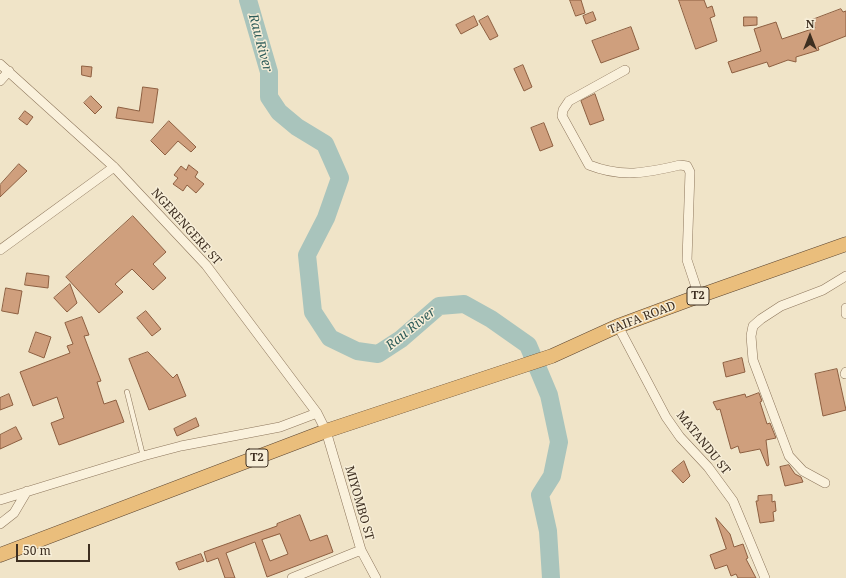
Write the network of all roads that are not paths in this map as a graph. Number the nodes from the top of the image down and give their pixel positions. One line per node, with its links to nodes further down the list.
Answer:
1 (0, 64): 3 (street, NGERENGERE ST)
2 (625, 70): 9 (street)
3 (9, 71): 4 (street); 5 (street, NGERENGERE ST)
4 (0, 81)
5 (114, 167): 7 (street); 14 (street, NGERENGERE ST)
6 (846, 244): 9 (highway, TAIFA ROAD / T2)
7 (0, 250)
8 (846, 276): 17 (street)
9 (699, 296): 12 (highway, TAIFA ROAD / T2)
10 (846, 308): 11 (street)
11 (846, 314)
12 (618, 326): 15 (highway, TAIFA ROAD / T2); 25 (street, MATANDU ST)
13 (127, 392): 16 (lane)
14 (317, 413): 15 (street, NGERENGERE ST); 16 (street)
15 (326, 431): 21 (street, MIYOMBO ST); 22 (highway, T2)
16 (143, 456): 18 (street)
17 (825, 483)
18 (27, 491): 19 (street); 20 (street)
19 (0, 500)
20 (0, 524)
21 (361, 550): 23 (street); 24 (street, MIYOMBO ST)
22 (0, 555)
23 (292, 578)
24 (376, 578)
25 (765, 578)

